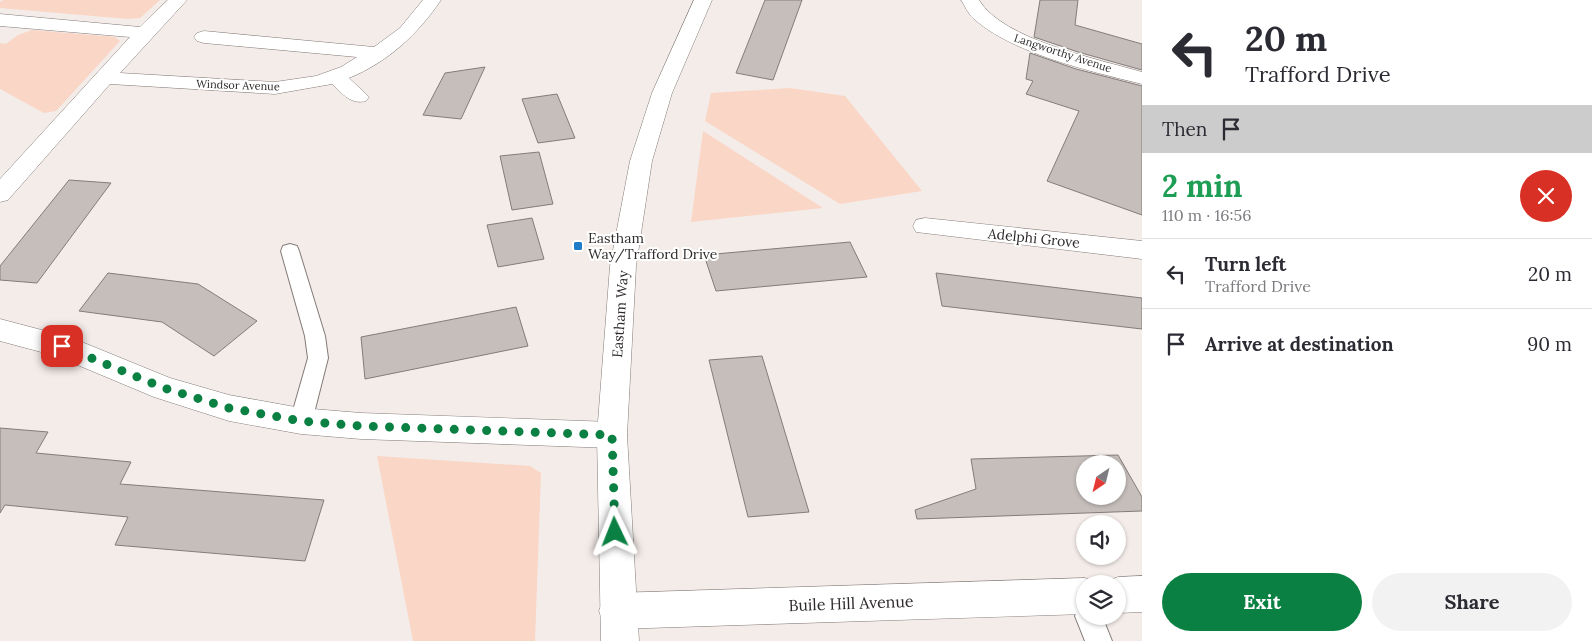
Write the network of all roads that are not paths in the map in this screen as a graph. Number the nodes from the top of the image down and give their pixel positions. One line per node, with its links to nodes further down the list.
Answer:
1 (178, 0): 7 (street)
2 (432, 0): 11 (street, Windsor Avenue)
3 (703, 0): 23 (street, Eastham Way)
4 (970, 0): 15 (street, Langworthy Avenue)
5 (0, 20): 6 (street)
6 (22, 22): 7 (street); 8 (street)
7 (145, 33): 14 (street)
8 (0, 37)
9 (204, 37): 10 (street)
10 (248, 41): 11 (street); 12 (street)
11 (379, 53): 13 (street, Windsor Avenue)
12 (236, 56)
13 (336, 77): 14 (street, Windsor Avenue); 16 (street)
14 (105, 78): 17 (street)
15 (1142, 78)
16 (359, 97)
17 (0, 194)
18 (919, 225): 19 (street, Adelphi Grove)
19 (1142, 250)
20 (290, 251): 22 (lane)
21 (0, 330): 22 (street)
22 (301, 421): 23 (street)
23 (612, 435): 28 (street, Eastham Way)
24 (1142, 594): 25 (street)
25 (1126, 595)
26 (1076, 605): 28 (street, Buile Hill Avenue)
27 (1092, 625): 29 (lane)
28 (619, 626)
29 (1099, 641)

